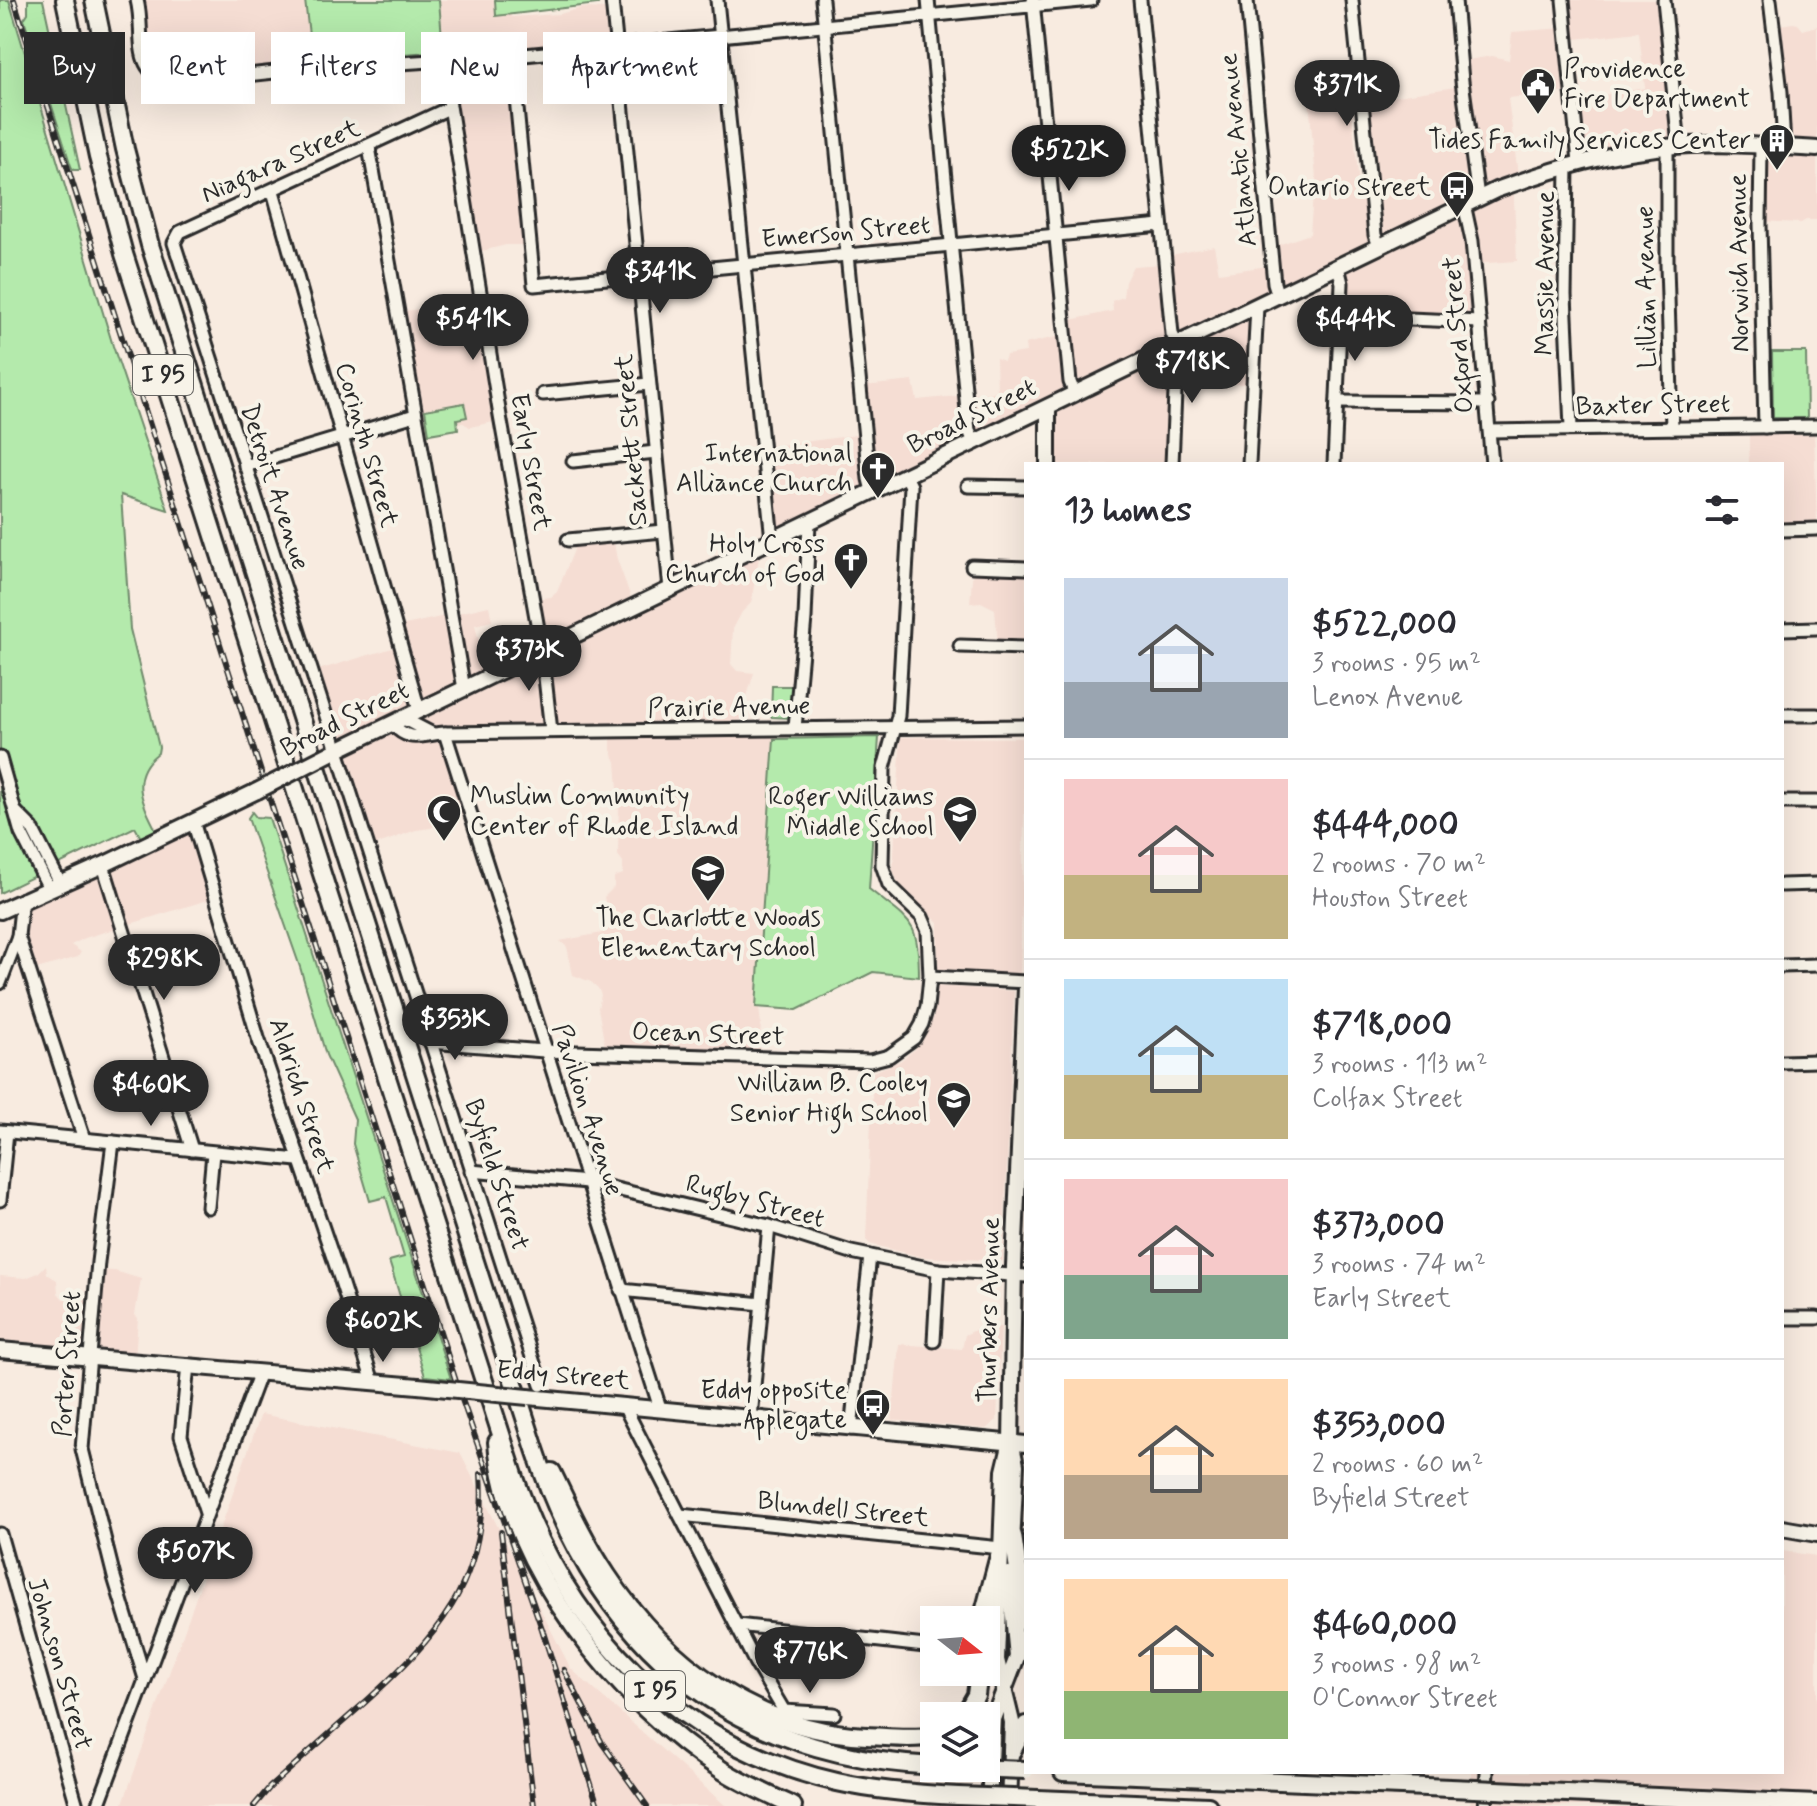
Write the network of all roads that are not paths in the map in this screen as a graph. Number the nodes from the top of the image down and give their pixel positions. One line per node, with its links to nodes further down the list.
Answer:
1 (65, 0): 151 (highway, I 95)
2 (94, 0): 152 (highway, I 95)
3 (137, 0): 22 (street)
4 (612, 0): 19 (street, Sackett Street)
5 (717, 0): 20 (street)
6 (822, 0): 18 (street)
7 (928, 0): 17 (street)
8 (1091, 0): 16 (street)
9 (1140, 0): 36 (street)
10 (1247, 0): 45 (street, Atlantic Avenue)
11 (1352, 0): 40 (street)
12 (1455, 0): 35 (street)
13 (1563, 0): 33 (street, Massie Avenue)
14 (1664, 0): 28 (street, Lillian Avenue)
15 (1770, 0): 30 (street)
16 (1033, 3): 17 (street); 37 (street)
17 (929, 16): 18 (street); 39 (street)
18 (825, 26): 21 (street); 41 (street)
19 (615, 32)
20 (721, 32)
21 (727, 35)
22 (421, 62)
23 (727, 98): 42 (street)
24 (449, 104): 27 (street, Early Street)
25 (521, 104): 44 (street, Emerson Street)
26 (622, 104): 44 (street, Sackett Street)
27 (449, 108): 31 (street, Niagara Street); 89 (street, Early Street)
28 (1673, 146): 29 (main road, Broad Street); 33 (main road, Broad Street); 60 (street, Lillian Avenue)
29 (1761, 146): 30 (main road, Broad Street); 58 (street, Norwich Avenue)
30 (1784, 146): 32 (main road, Broad Street)
31 (369, 147): 34 (street, Niagara Street); 56 (street)
32 (1817, 149)
33 (1573, 164): 35 (main road, Broad Street); 59 (street, Massie Avenue)
34 (273, 191): 38 (street, Niagara Street); 62 (street, Corinth Street)
35 (1471, 200): 40 (main road, Broad Street); 48 (street, Oxford Street)
36 (1161, 225): 37 (street, Emerson Street); 49 (street)
37 (1055, 235): 39 (street, Emerson Street); 52 (street)
38 (176, 237): 71 (street, Detroit Avenue)
39 (951, 245): 41 (street, Emerson Street); 63 (street)
40 (1379, 246): 43 (main road, Broad Street)
41 (847, 255): 42 (street, Emerson Street); 75 (street)
42 (743, 265): 44 (street, Emerson Street); 81 (street)
43 (1338, 267): 45 (main road, Broad Street); 47 (street)
44 (639, 275): 50 (street, Sackett Street)
45 (1278, 296): 46 (main road, Broad Street)
46 (1257, 306): 49 (main road, Broad Street); 68 (street)
47 (1339, 316): 48 (street); 53 (street)
48 (1480, 322): 54 (street, Oxford Street)
49 (1177, 344): 52 (main road, Broad Street); 67 (street)
50 (649, 384): 51 (street); 64 (street, Sackett Street)
51 (543, 394)
52 (1075, 394): 55 (main road, Broad Street)
53 (1337, 402): 54 (street); 69 (street)
54 (1488, 403): 61 (street, Oxford Street)
55 (1048, 407): 63 (main road, Broad Street); 66 (main road)
56 (415, 415): 62 (street); 90 (street)
57 (1817, 426): 58 (street, Baxter Street)
58 (1765, 427): 60 (street, Baxter Street)
59 (1571, 428): 60 (street, Baxter Street); 61 (street, Baxter Street)
60 (1672, 428)
61 (1490, 431): 70 (street, Oxford Street)
62 (341, 436): 71 (street); 91 (street, Corinth Street)
63 (975, 443): 72 (main road, Broad Street)
64 (656, 452): 65 (street); 79 (street, Sackett Street)
65 (573, 461)
66 (1048, 462)
67 (1172, 462)
68 (1249, 462)
69 (1334, 462)
70 (1492, 462)
71 (245, 466): 100 (street, Detroit Avenue)
72 (906, 476): 75 (main road, Broad Street); 97 (street, Ocean Street)
73 (968, 486): 74 (street)
74 (1024, 487)
75 (872, 491): 76 (main road, Broad Street)
76 (809, 522): 81 (main road, Broad Street); 96 (street)
77 (1817, 529): 78 (street)
78 (1784, 530)
79 (663, 531): 80 (street); 84 (street, Sackett Street)
80 (568, 540)
81 (772, 540): 84 (main road, Broad Street)
82 (972, 566): 83 (street)
83 (1024, 568)
84 (670, 589): 89 (main road, Broad Street)
85 (1817, 628): 86 (street)
86 (1784, 629)
87 (960, 646): 88 (street)
88 (1024, 648)
89 (542, 651): 90 (main road, Broad Street); 98 (street, Early Street)
90 (464, 689): 91 (main road, Broad Street)
91 (419, 710): 94 (main road, Broad Street)
92 (1784, 715): 93 (street)
93 (1817, 715)
94 (398, 722): 99 (street, Prairie Avenue); 100 (main road, Broad Street)
95 (1024, 726): 97 (street, Prairie Avenue)
96 (795, 728): 97 (street, Prairie Avenue); 98 (street, Prairie Avenue)
97 (893, 728): 114 (street, Ocean Street)
98 (551, 731): 99 (street, Prairie Avenue)
99 (438, 733): 118 (street, Pavilion Avenue)
100 (334, 751): 104 (main road, Broad Street, bridge); 117 (street, Byfield Street)
101 (0, 758): 108 (street)
102 (1784, 802): 103 (street)
103 (1817, 802)
104 (193, 821): 105 (main road, Broad Street); 127 (street, Aldrich Street)
105 (103, 865): 108 (main road, Broad Street); 125 (street)
106 (1817, 884): 107 (street)
107 (1784, 885)
108 (54, 886): 109 (main road, Broad Street)
109 (22, 899): 110 (main road, Broad Street); 111 (street)
110 (0, 911)
111 (18, 936): 115 (street); 123 (street)
112 (1817, 965): 113 (street)
113 (1784, 966)
114 (930, 977): 116 (street); 118 (street, Ocean Street)
115 (0, 983)
116 (1024, 985)
117 (430, 1042): 118 (street, Ocean Street); 128 (street, Byfield Street)
118 (544, 1051): 129 (street, Pavilion Avenue)
119 (1817, 1061): 120 (street)
120 (1784, 1062)
121 (1024, 1070): 130 (main road, Thurbers Avenue)
122 (3, 1132): 123 (street); 131 (street)
123 (84, 1139): 124 (street)
124 (113, 1142): 125 (street); 144 (street, Porter Street)
125 (192, 1150): 126 (street)
126 (213, 1153): 127 (street); 132 (street)
127 (298, 1160): 147 (street, Aldrich Street)
128 (471, 1171): 129 (street, Rugby Street); 148 (street, Byfield Street)
129 (587, 1182): 133 (street, Rugby Street); 137 (street, Pavilion Avenue)
130 (1022, 1193): 136 (main road, Thurbers Avenue)
131 (0, 1200)
132 (208, 1207)
133 (769, 1226): 134 (street, Rugby Street); 138 (street)
134 (870, 1256): 135 (street, Rugby Street); 154 (street)
135 (938, 1270): 136 (street, Rugby Street); 142 (street)
136 (1020, 1275): 141 (main road, Thurbers Avenue)
137 (621, 1290): 138 (street); 150 (street, Pavilion Avenue)
138 (762, 1304): 153 (street)
139 (1784, 1318): 140 (street)
140 (1817, 1318)
141 (1019, 1333): 155 (main road, Thurbers Avenue)
142 (934, 1341)
143 (0, 1350): 144 (main road, Eddy Street)
144 (89, 1357): 145 (main road, Eddy Street); 166 (street, Porter Street)
145 (188, 1365): 146 (main road, Eddy Street); 156 (street)
146 (260, 1372): 147 (main road, Eddy Street); 156 (street)
147 (373, 1382): 149 (main road, Eddy Street, bridge)
148 (541, 1385)
149 (624, 1406): 150 (main road, Eddy Street); 157 (street)
150 (660, 1408): 153 (main road, Eddy Street)
151 (494, 1412): 182 (highway); 185 (highway, I 95, bridge)
152 (524, 1418): 170 (highway); 172 (highway, I 95)
153 (751, 1418): 154 (main road, Eddy Street)
154 (851, 1429): 155 (main road, Eddy Street)
155 (1019, 1443): 161 (main road, Thurbers Avenue)
156 (206, 1514): 166 (street)
157 (680, 1515): 161 (street, Blundell Street); 164 (street)
158 (1784, 1528): 160 (main road)
159 (0, 1534): 180 (street, Johnson Street)
160 (1817, 1534)
161 (1007, 1542): 162 (highway); 163 (highway); 167 (main road, Thurbers Avenue)
162 (986, 1606)
163 (1024, 1612)
164 (737, 1625): 165 (street); 168 (street)
165 (920, 1645)
166 (145, 1679): 181 (street)
167 (1005, 1691): 171 (main road, Thurbers Avenue); 183 (main road, Thurbers Avenue)
168 (834, 1714)
169 (1024, 1729): 171 (highway)
170 (920, 1737)
171 (1012, 1751): 184 (main road, Thurbers Avenue)
172 (920, 1765)
173 (1000, 1769): 174 (highway, bridge)
174 (1024, 1770)
175 (1114, 1774): 178 (highway)
176 (1319, 1774): 178 (highway)
177 (1487, 1774): 186 (street)
178 (1341, 1783): 179 (highway, bridge)
179 (1817, 1804)
180 (77, 1806)
181 (98, 1806)
182 (793, 1806)
183 (989, 1806)
184 (1009, 1806)
185 (1208, 1806)
186 (1485, 1806)

